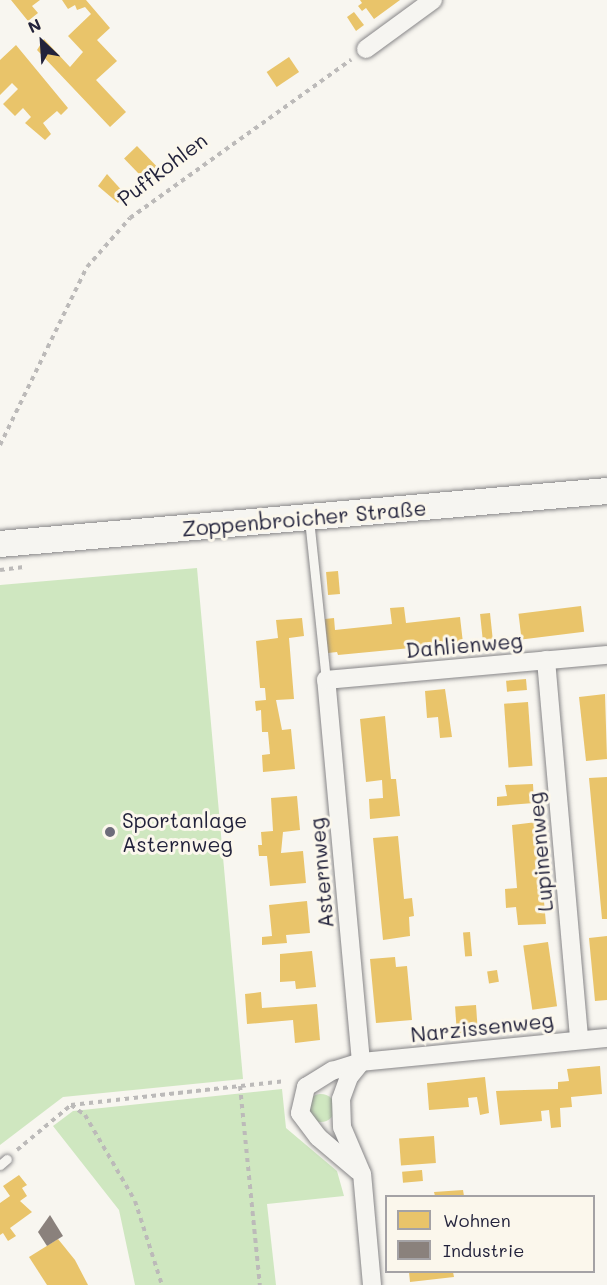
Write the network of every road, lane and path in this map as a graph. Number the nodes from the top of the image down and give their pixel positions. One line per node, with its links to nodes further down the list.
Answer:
1 (433, 0): 2 (street)
2 (366, 49): 3 (path, Puffkohlen)
3 (0, 445)
4 (607, 491): 5 (main road, Zoppenbroicher Straße)
5 (309, 518): 6 (main road, Zoppenbroicher Straße); 9 (lane)
6 (0, 544)
7 (607, 655): 8 (street, Dahlienweg)
8 (546, 660): 9 (street, Dahlienweg); 11 (street, Lupinenweg)
9 (326, 680): 12 (street, Asternweg)
10 (607, 1038): 11 (street, Narzissenweg)
11 (579, 1040): 12 (street, Narzissenweg)
12 (361, 1062): 17 (street); 17 (street)
13 (284, 1081): 14 (path)
14 (240, 1086): 15 (path); 19 (path)
15 (71, 1105): 16 (path); 18 (path)
16 (4, 1162)
17 (362, 1174): 20 (street)
18 (162, 1285)
19 (260, 1285)
20 (372, 1285)

